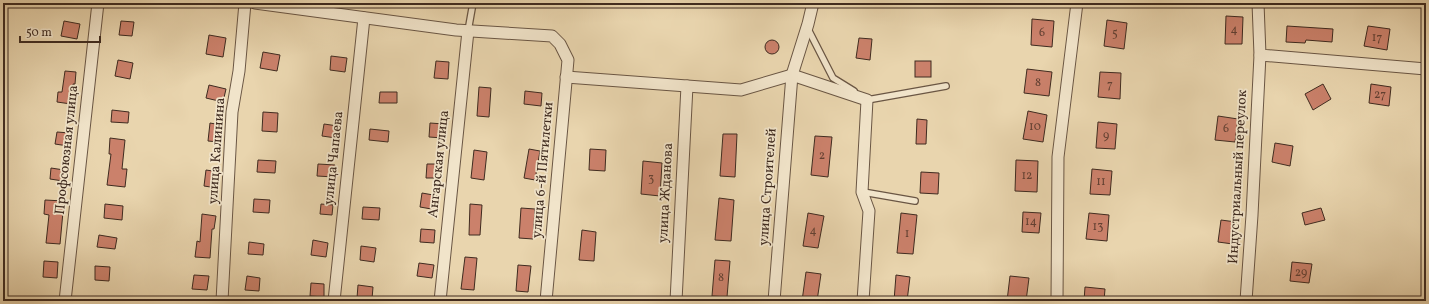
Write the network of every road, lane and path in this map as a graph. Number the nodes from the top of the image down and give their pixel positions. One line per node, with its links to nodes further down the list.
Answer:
1 (98, 3): 21 (street, Профсоюзная улица)
2 (246, 3): 22 (street, улица Калинина)
3 (255, 3): 8 (street)
4 (473, 3): 11 (lane)
5 (813, 3): 10 (street, улица Строителей)
6 (1077, 3): 29 (street)
7 (1258, 3): 12 (street, Индустриальный переулок)
8 (300, 6): 9 (street)
9 (364, 18): 11 (street); 23 (street, улица Чапаева)
10 (807, 27): 14 (street, улица Строителей); 18 (lane)
11 (468, 31): 15 (street, улица 6-й Пятилетки); 24 (street, Ангарская улица)
12 (1260, 55): 13 (street); 30 (street, Индустриальный переулок)
13 (1426, 69)
14 (792, 75): 16 (street); 18 (street); 27 (street, улица Строителей)
15 (566, 77): 16 (street); 25 (street, улица 6-й Пятилетки)
16 (687, 86): 26 (street, улица Жданова)
17 (946, 86): 18 (lane)
18 (867, 100): 19 (street)
19 (862, 192): 20 (lane); 28 (street)
20 (915, 201)
21 (66, 301)
22 (222, 301)
23 (334, 301)
24 (440, 301)
25 (546, 301)
26 (676, 301)
27 (774, 301)
28 (863, 301)
29 (1057, 301)
30 (1246, 301)

